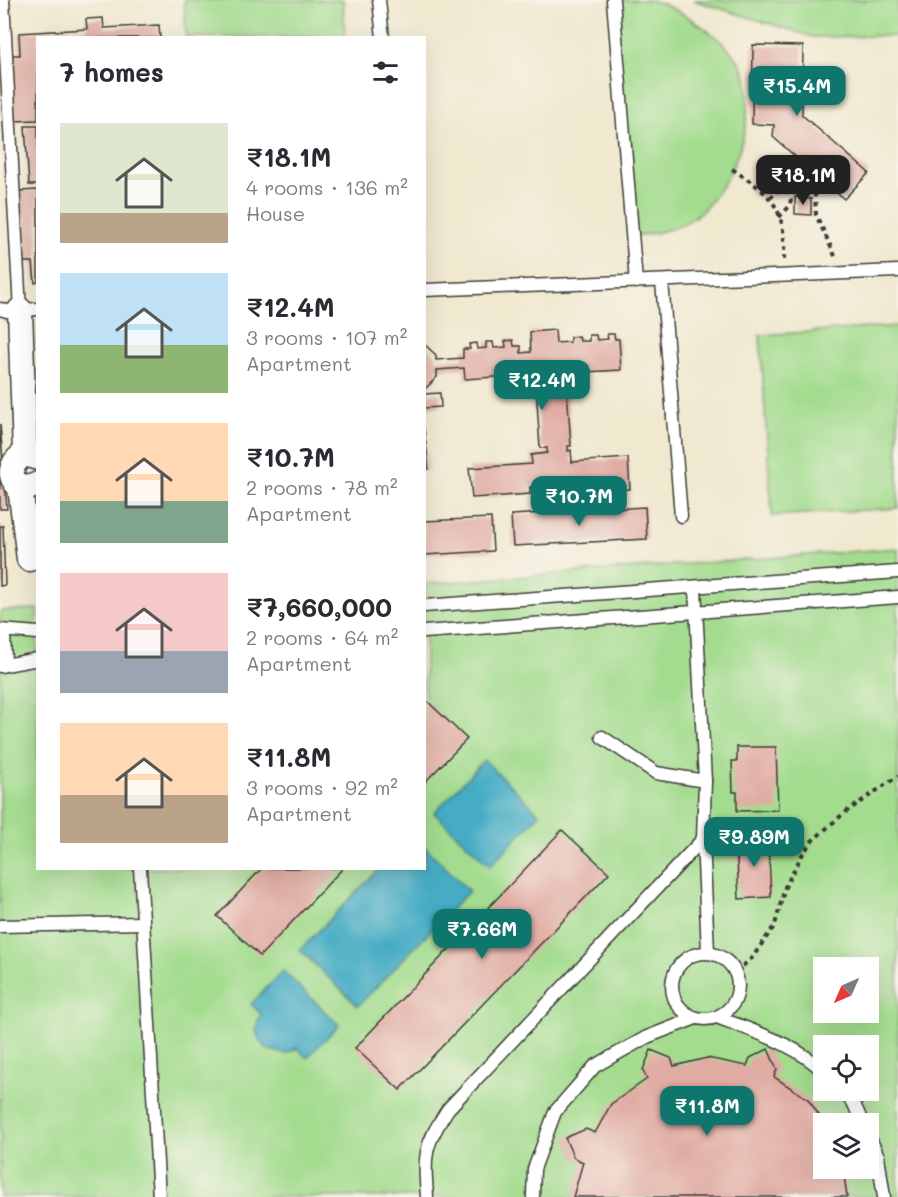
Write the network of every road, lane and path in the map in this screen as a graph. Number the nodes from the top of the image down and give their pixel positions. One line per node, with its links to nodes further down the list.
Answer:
1 (3, 0): 17 (lane)
2 (379, 0): 4 (lane)
3 (613, 0): 15 (lane)
4 (383, 36)
5 (732, 169): 8 (path)
6 (793, 192): 7 (path); 8 (path); 10 (path)
7 (801, 193): 9 (path); 12 (path)
8 (770, 198): 10 (path)
9 (802, 198)
10 (779, 217): 13 (path)
11 (898, 271): 12 (lane)
12 (843, 272): 13 (lane)
13 (783, 276): 14 (lane)
14 (662, 281): 15 (lane); 20 (lane)
15 (636, 282): 16 (lane)
16 (426, 290)
17 (19, 309): 18 (street)
18 (31, 456): 19 (street)
19 (29, 485): 21 (street)
20 (681, 516)
21 (28, 559)
22 (898, 572): 23 (lane)
23 (695, 587): 25 (lane); 26 (lane)
24 (898, 597): 26 (lane)
25 (426, 606)
26 (696, 611): 28 (lane); 34 (lane)
27 (2, 631): 29 (lane); 31 (lane)
28 (426, 632)
29 (36, 633)
30 (36, 659): 31 (lane)
31 (3, 666)
32 (602, 737): 34 (lane)
33 (898, 776): 40 (path)
34 (705, 781): 35 (lane)
35 (703, 838): 39 (lane); 46 (lane)
36 (140, 870): 37 (lane)
37 (143, 923): 38 (lane); 45 (lane)
38 (0, 926)
39 (708, 952): 40 (lane); 42 (lane)
40 (736, 972): 41 (lane)
41 (717, 1017): 42 (lane); 43 (lane)
42 (696, 1018): 47 (lane)
43 (813, 1061)
44 (879, 1156): 48 (lane)
45 (159, 1197)
46 (427, 1197)
47 (533, 1197)
48 (884, 1197)

